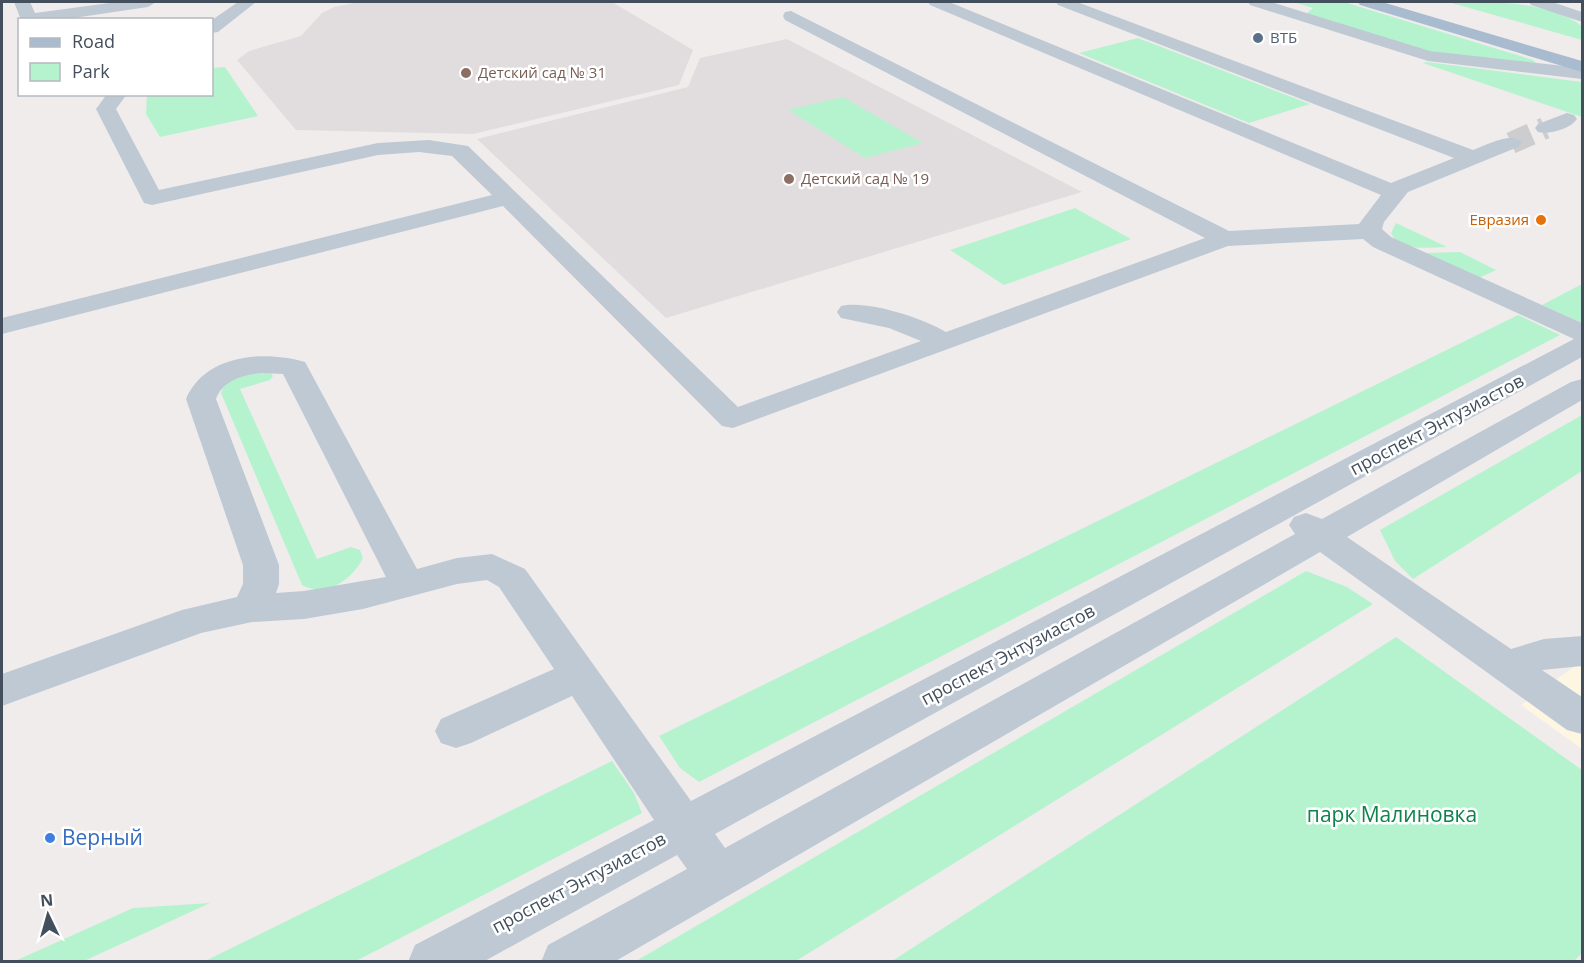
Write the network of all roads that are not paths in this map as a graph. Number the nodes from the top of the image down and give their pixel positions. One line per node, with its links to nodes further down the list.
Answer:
1 (22, 2): 11 (street)
2 (148, 2): 12 (street)
3 (248, 2): 13 (street)
4 (936, 2): 22 (street)
5 (1064, 2): 19 (street)
6 (1256, 2): 15 (street)
7 (1366, 2): 14 (main road)
8 (1537, 2): 10 (street)
9 (791, 16): 25 (street)
10 (1582, 17)
11 (29, 18)
12 (36, 18)
13 (213, 27)
14 (1582, 67)
15 (1582, 74)
16 (116, 96): 23 (street)
17 (1567, 120): 18 (street)
18 (1545, 128)
19 (1404, 131): 21 (street); 22 (street)
20 (1511, 143): 21 (street)
21 (1474, 158): 22 (street)
22 (1399, 174): 24 (street)
23 (509, 198): 27 (street); 29 (street)
24 (1369, 231): 25 (street); 28 (street)
25 (1224, 239): 29 (street)
26 (851, 312): 29 (street)
27 (2, 326)
28 (1582, 333)
29 (943, 342)
30 (1582, 346): 32 (street, проспект Энтузиастов)
31 (1582, 388): 33 (street, проспект Энтузиастов)
32 (1282, 508): 33 (street); 42 (street, проспект Энтузиастов)
33 (1322, 535): 37 (street); 43 (street, проспект Энтузиастов)
34 (408, 585): 35 (street); 35 (street); 38 (street)
35 (252, 608): 39 (street)
36 (1582, 651): 37 (street)
37 (1509, 667): 40 (street)
38 (580, 675): 41 (street); 42 (street)
39 (2, 690)
40 (1582, 718)
41 (456, 731)
42 (684, 827): 43 (street); 44 (street, проспект Энтузиастов)
43 (718, 876): 45 (street, проспект Энтузиастов)
44 (433, 962)
45 (566, 962)

